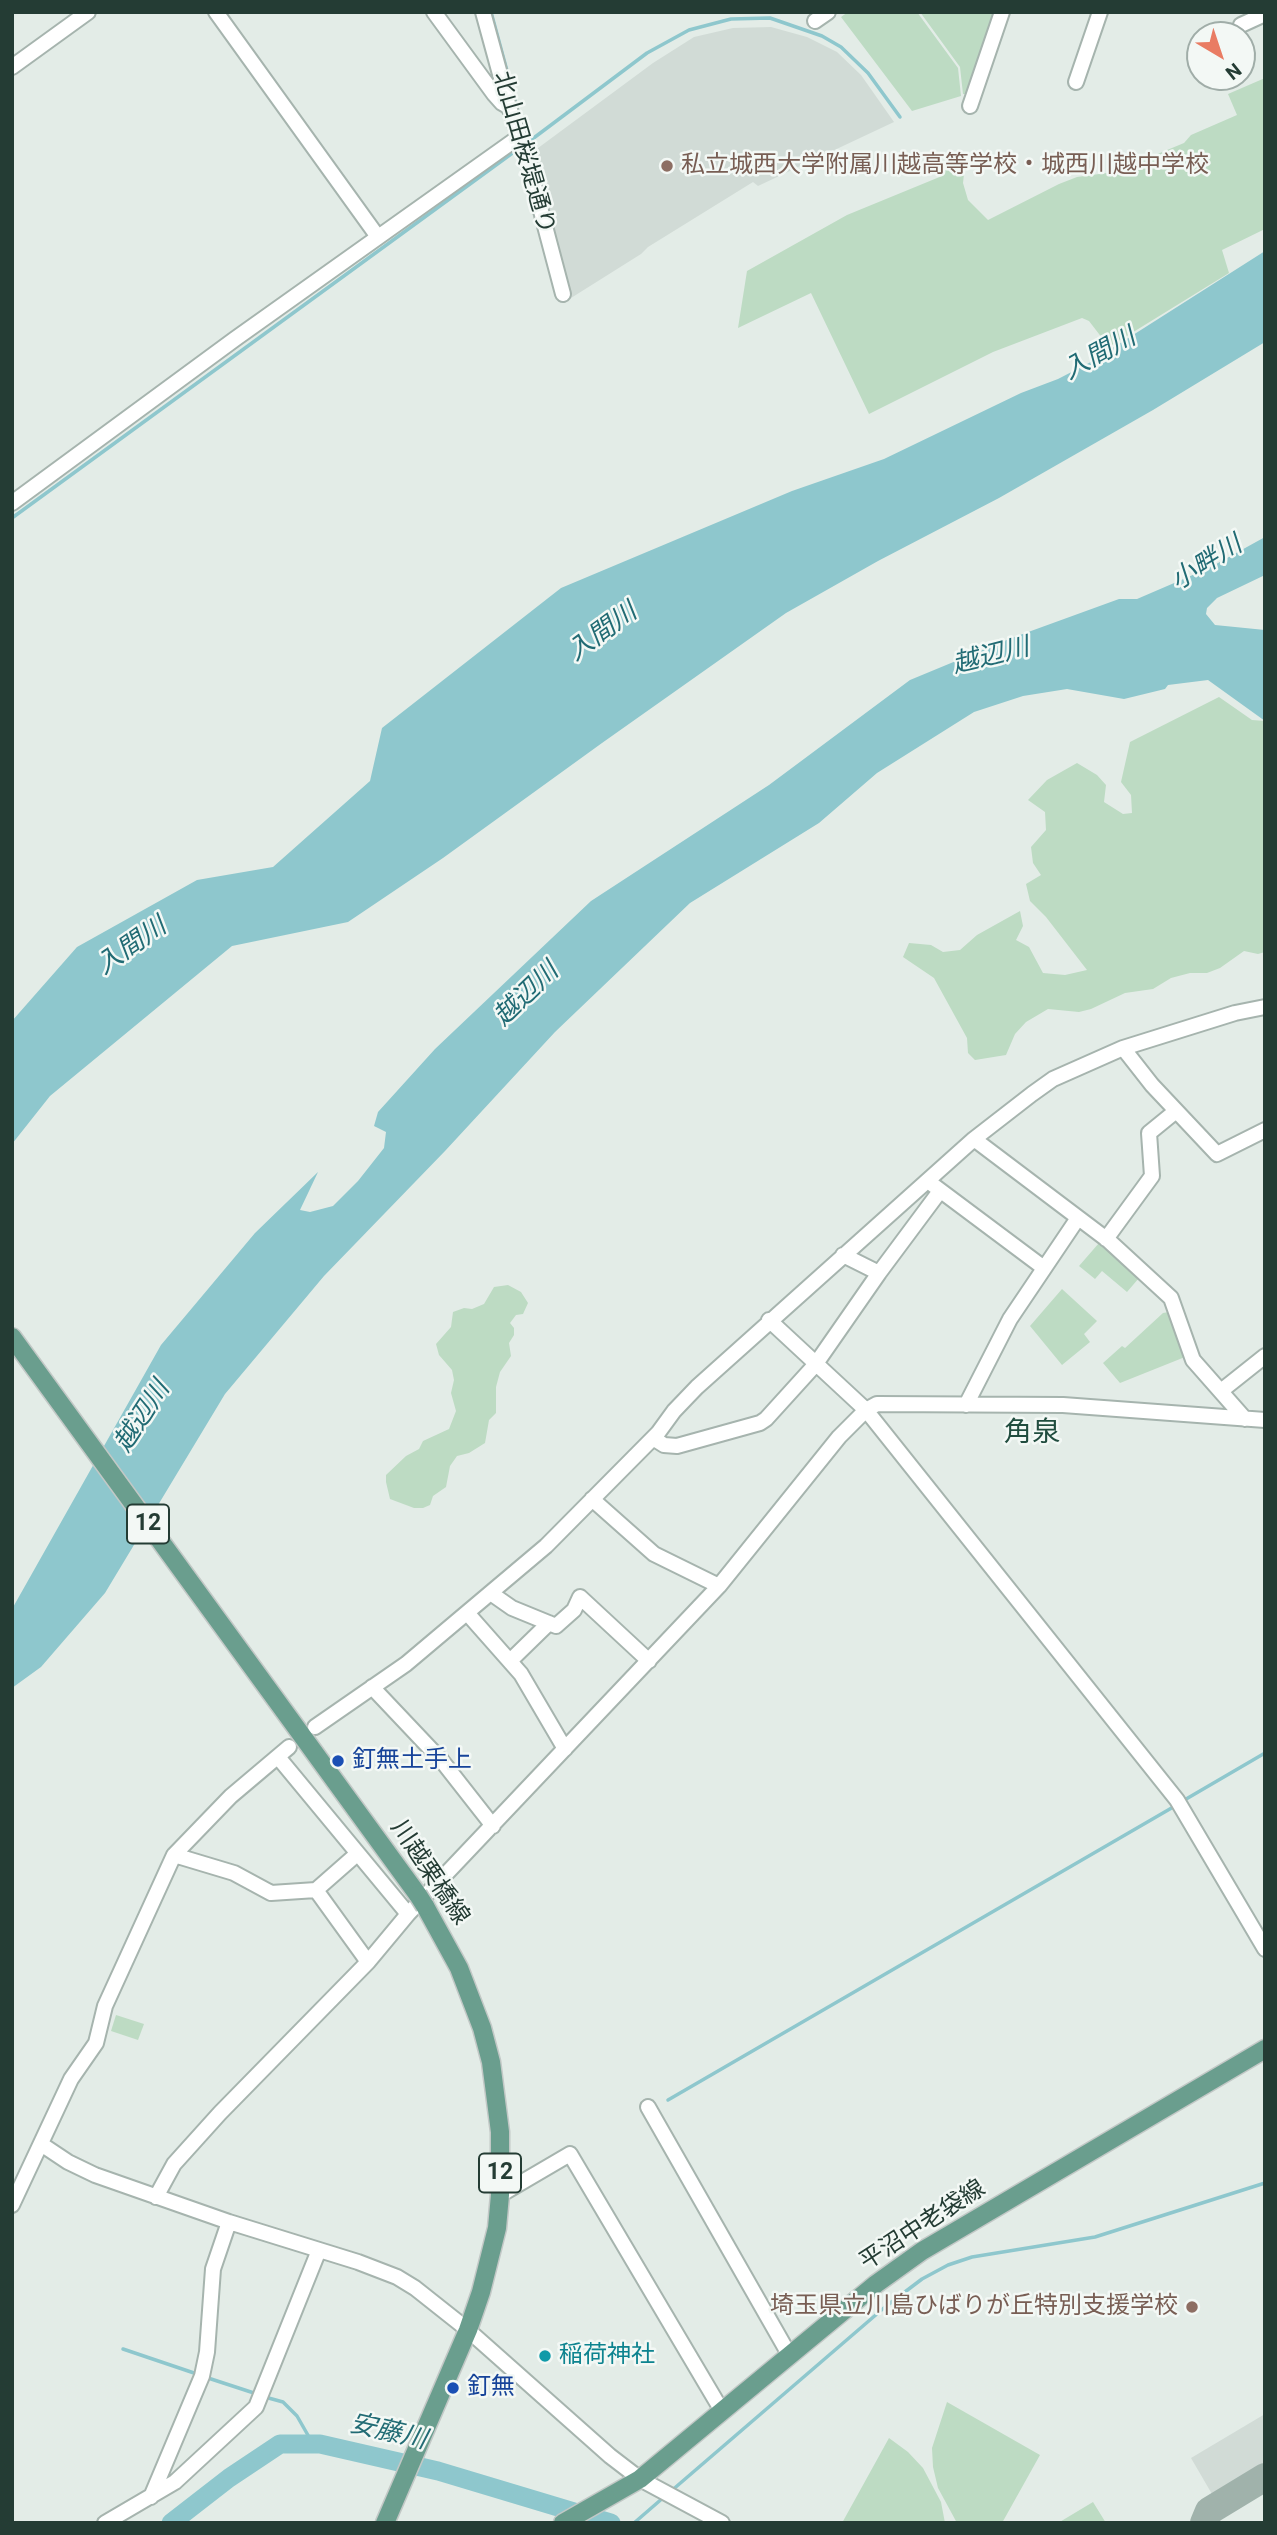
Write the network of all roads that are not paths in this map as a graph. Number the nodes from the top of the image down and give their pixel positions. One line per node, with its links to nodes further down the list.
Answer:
1 (88, 12): 9 (street)
2 (216, 12): 14 (street)
3 (434, 12): 12 (street)
4 (483, 12): 12 (street, 北山田桜堤通り)
5 (1002, 12): 11 (street)
6 (1100, 12): 10 (street)
7 (1265, 14): 8 (street)
8 (1248, 21)
9 (12, 67)
10 (1076, 82)
11 (970, 106)
12 (509, 107): 13 (street, 北山田桜堤通り)
13 (519, 137): 14 (street); 15 (street, 北山田桜堤通り)
14 (378, 237): 16 (street)
15 (563, 294)
16 (12, 503)
17 (1265, 1007): 18 (street)
18 (1123, 1048): 19 (street); 21 (street)
19 (1176, 1111): 20 (street); 25 (street)
20 (1265, 1130)
21 (974, 1139): 22 (street); 24 (street)
22 (926, 1181): 23 (street); 26 (street)
23 (940, 1191): 27 (street); 28 (street)
24 (1078, 1218): 25 (street); 27 (street)
25 (1107, 1239): 33 (street)
26 (843, 1255): 28 (street); 29 (street)
27 (1044, 1268): 34 (street)
28 (878, 1273): 32 (street)
29 (769, 1320): 32 (street); 38 (street)
30 (13, 1338): 59 (main road, 川越栗橋線 / 12)
31 (1265, 1356): 33 (street)
32 (815, 1364): 35 (street); 38 (street)
33 (1221, 1391): 36 (street)
34 (966, 1405): 35 (street); 36 (street)
35 (866, 1409): 40 (street); 54 (street)
36 (1245, 1419): 37 (street)
37 (1265, 1420)
38 (653, 1438): 39 (street)
39 (592, 1499): 40 (street); 41 (street)
40 (719, 1586): 45 (street)
41 (492, 1594): 42 (street); 43 (street)
42 (468, 1614): 44 (street); 46 (street)
43 (549, 1623): 44 (street); 45 (street)
44 (510, 1661): 48 (street)
45 (649, 1661): 48 (street)
46 (372, 1687): 47 (street); 49 (street)
47 (315, 1727)
48 (565, 1749): 49 (street)
49 (493, 1826): 53 (street)
50 (357, 1854): 51 (street); 52 (street); 53 (street)
51 (174, 1855): 52 (street); 58 (street)
52 (316, 1890): 55 (street)
53 (408, 1914): 55 (street)
54 (1265, 1949)
55 (368, 1962): 60 (street)
56 (1265, 2049): 65 (main road, 平沼中老袋線)
57 (648, 2107): 65 (street)
58 (41, 2144): 60 (street); 61 (street)
59 (500, 2194): 64 (main road, 川越栗橋線 / 12); 66 (street)
60 (156, 2197): 62 (street)
61 (12, 2206)
62 (229, 2222): 63 (street); 68 (street)
63 (319, 2250): 64 (street); 68 (street)
64 (468, 2330): 67 (street); 70 (main road, 川越栗橋線 / 12)
65 (790, 2356): 66 (main road, 平沼中老袋線)
66 (722, 2411): 67 (main road, 平沼中老袋線)
67 (647, 2483): 71 (main road, 平沼中老袋線); 72 (street)
68 (150, 2498): 69 (street)
69 (105, 2523)
70 (385, 2523)
71 (563, 2523)
72 (722, 2523)

